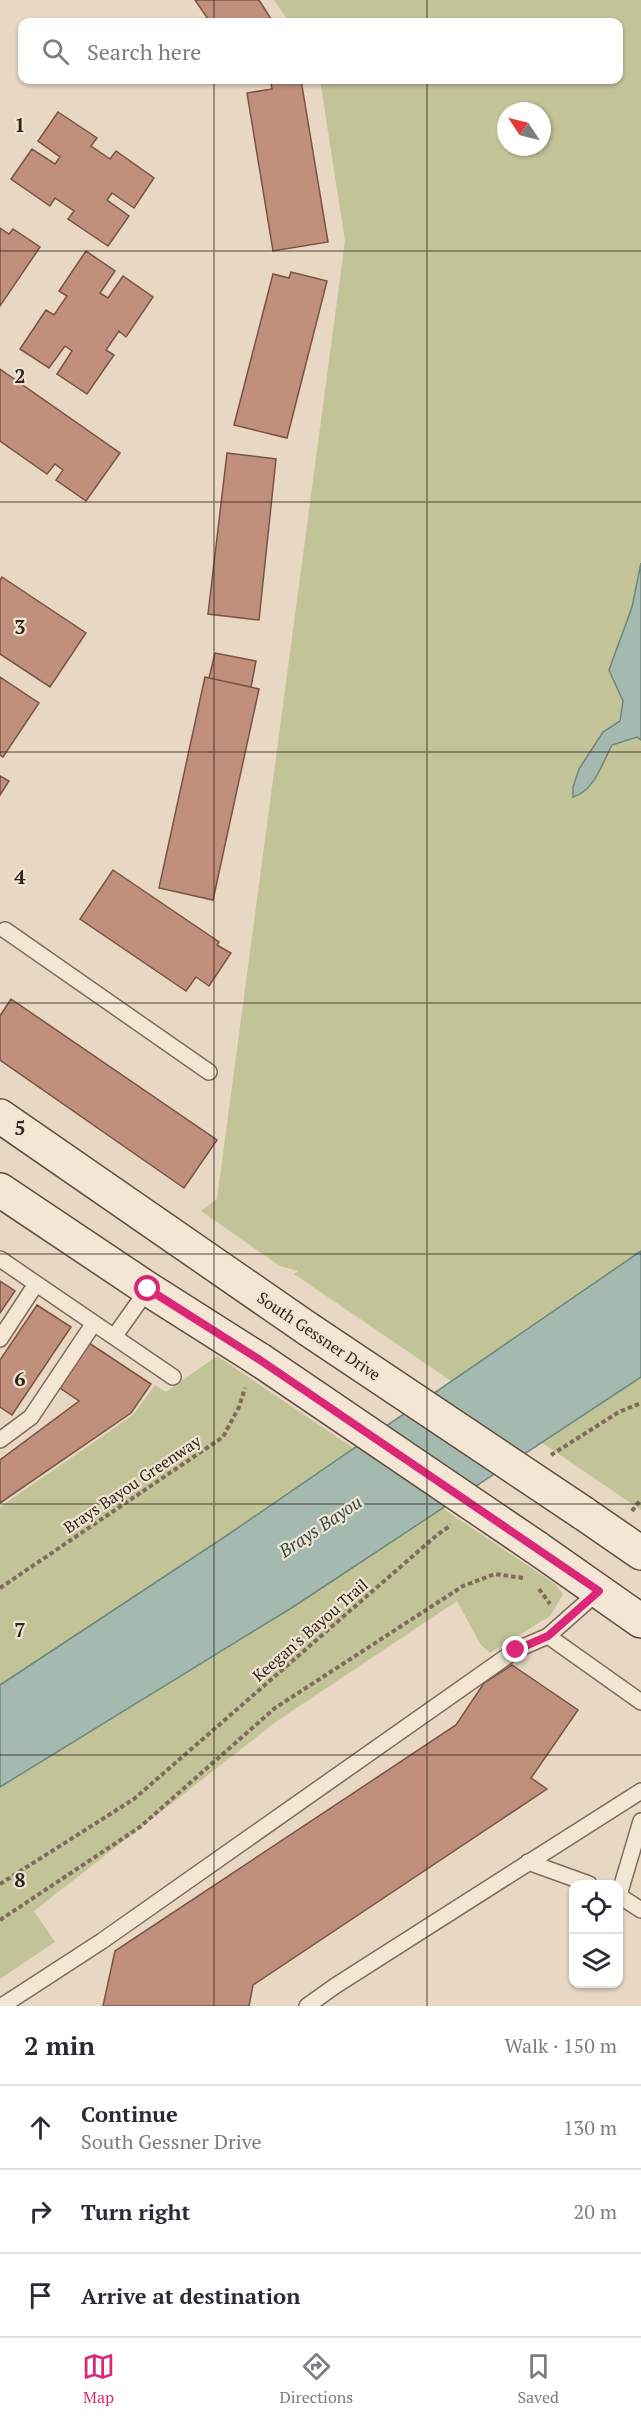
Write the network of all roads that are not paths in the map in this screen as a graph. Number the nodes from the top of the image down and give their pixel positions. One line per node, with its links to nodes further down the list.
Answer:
1 (5, 930): 2 (lane)
2 (209, 1072)
3 (0, 1116): 13 (main road, South Gessner Drive, bridge)
4 (0, 1190): 7 (main road)
5 (0, 1259): 6 (lane)
6 (36, 1284): 8 (lane); 10 (lane)
7 (148, 1289): 9 (lane); 14 (main road, bridge)
8 (94, 1323): 9 (lane); 12 (lane)
9 (114, 1337): 11 (lane)
10 (0, 1339)
11 (173, 1377)
12 (0, 1440)
13 (641, 1553)
14 (599, 1591): 15 (main road); 16 (lane)
15 (641, 1621)
16 (548, 1636): 17 (lane); 26 (lane)
17 (641, 1702)
18 (641, 1791): 21 (lane)
19 (641, 1821): 20 (lane)
20 (636, 1859): 23 (lane)
21 (528, 1862): 22 (lane); 27 (lane)
22 (578, 1880)
23 (623, 1887)
24 (623, 1898): 25 (lane)
25 (641, 1910)
26 (2, 2006)
27 (307, 2006)

